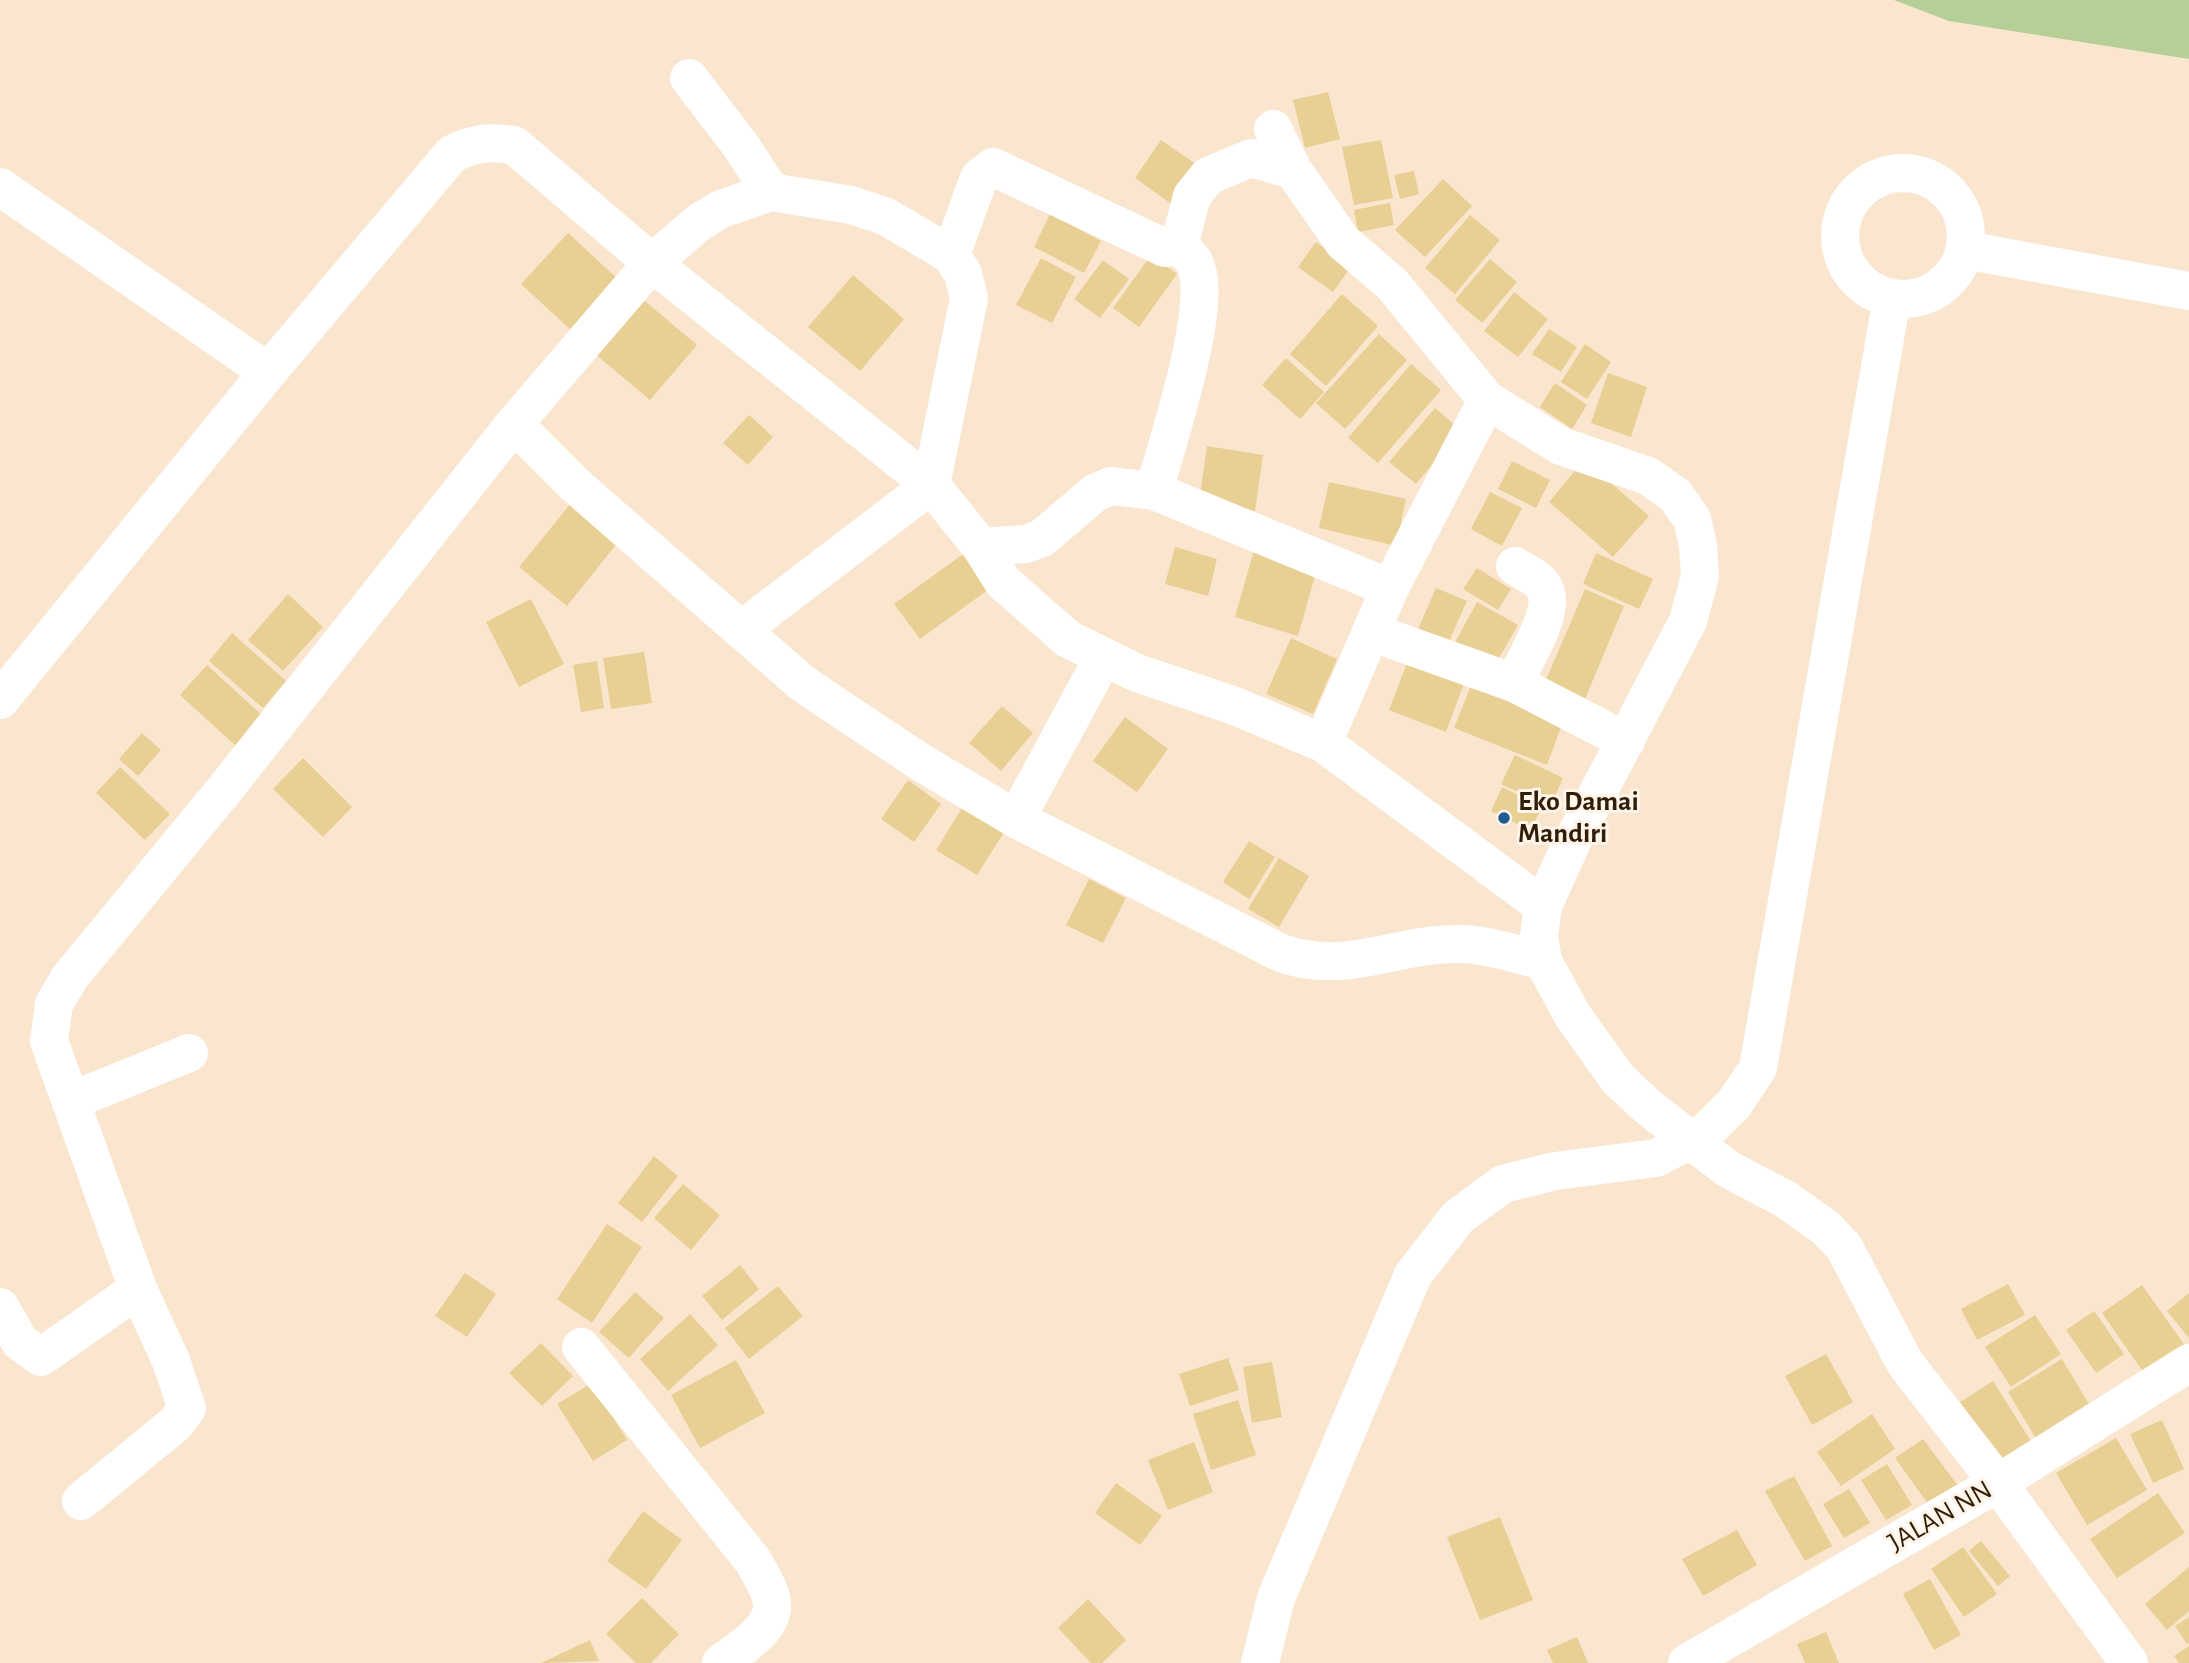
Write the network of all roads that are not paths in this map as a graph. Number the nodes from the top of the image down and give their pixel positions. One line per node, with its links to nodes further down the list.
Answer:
1 (689, 78): 5 (street)
2 (1273, 129): 3 (street)
3 (1293, 170): 6 (street); 13 (street)
4 (0, 187): 12 (street)
5 (771, 192): 8 (street); 9 (street)
6 (1179, 246): 8 (street); 16 (street)
7 (1965, 250): 10 (street); 11 (street); 11 (street)
8 (951, 255): 15 (street)
9 (652, 262): 12 (street); 14 (street); 15 (street)
10 (2189, 291)
11 (1892, 298): 39 (street)
12 (268, 372): 24 (street)
13 (1487, 400): 19 (street); 25 (street)
14 (514, 424): 20 (street); 31 (street)
15 (931, 485): 17 (street); 20 (street)
16 (1154, 491): 17 (street); 19 (street)
17 (981, 547): 22 (street)
18 (1516, 566): 23 (street)
19 (1390, 587): 21 (street)
20 (741, 630): 27 (street)
21 (1371, 632): 23 (street); 26 (street)
22 (1103, 658): 26 (street); 27 (street)
23 (1514, 683): 25 (street)
24 (0, 700)
25 (1626, 741): 28 (street)
26 (1323, 743): 28 (street)
27 (1016, 819): 29 (street)
28 (1543, 906): 29 (street)
29 (1543, 961): 36 (street)
30 (189, 1053): 31 (street)
31 (71, 1101): 32 (street)
32 (138, 1289): 33 (street); 37 (street)
33 (0, 1307)
34 (581, 1347): 38 (street)
35 (2189, 1363): 36 (street, JALAN NN)
36 (1998, 1483): 40 (street, JALAN NN); 41 (street)
37 (81, 1501)
38 (721, 1663)
39 (1260, 1663)
40 (1687, 1663)
41 (2129, 1663)

